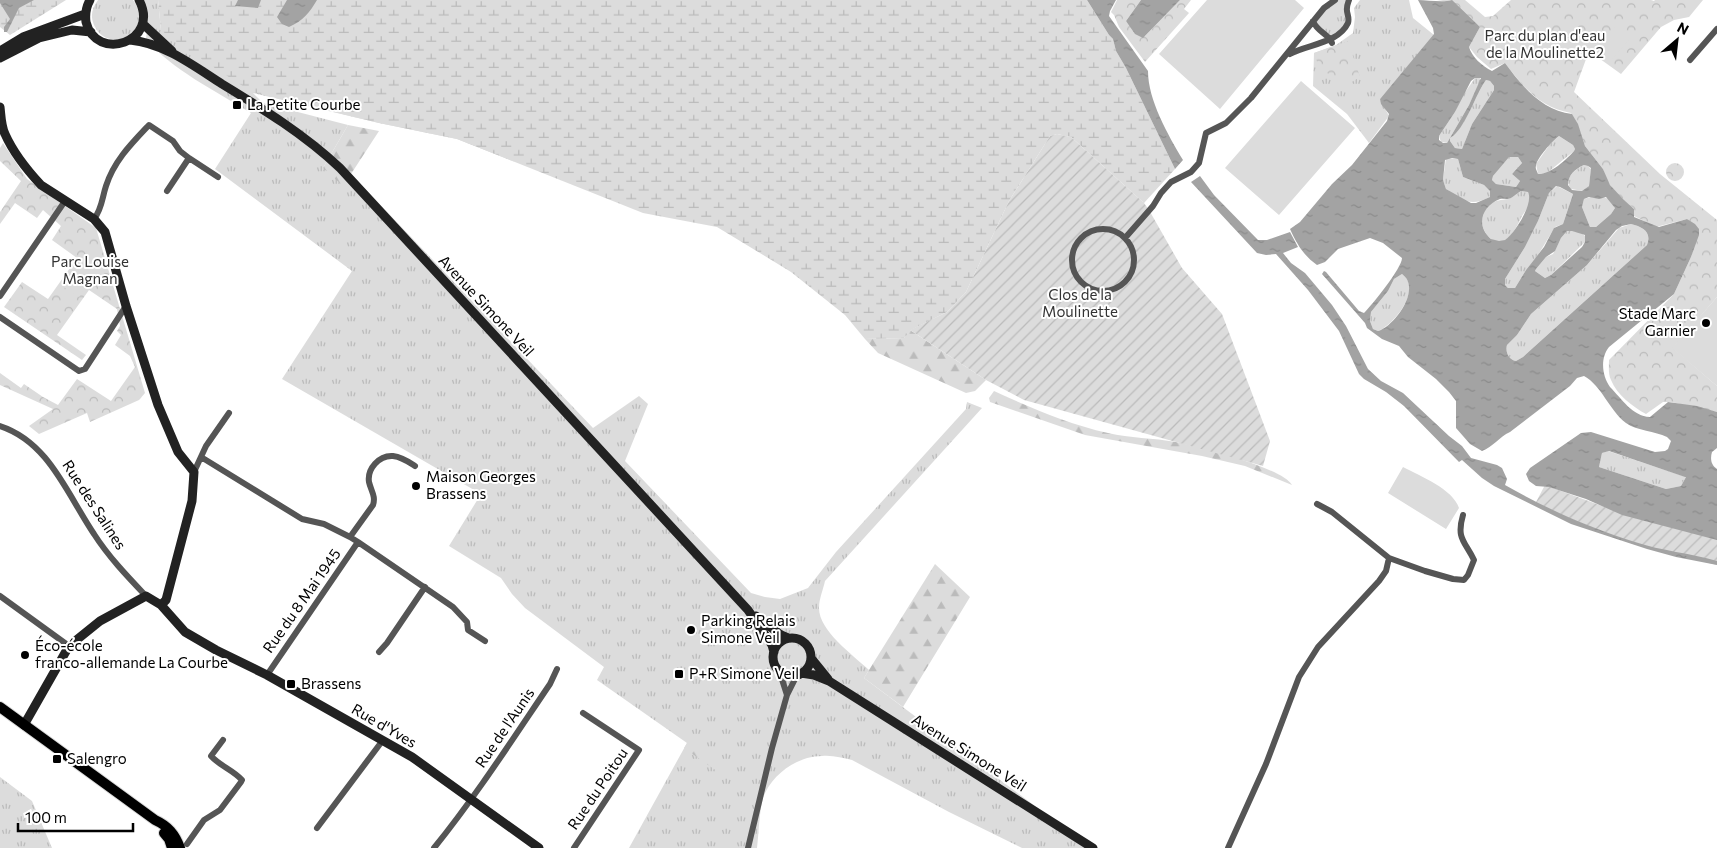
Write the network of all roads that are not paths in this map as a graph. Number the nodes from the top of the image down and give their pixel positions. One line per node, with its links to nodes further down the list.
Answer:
1 (90, 0): 5 (main road)
2 (139, 0): 7 (main road)
3 (1335, 0): 6 (street)
4 (1349, 0): 11 (street)
5 (85, 14): 9 (main road); 12 (main road)
6 (1313, 22): 11 (street); 14 (street)
7 (143, 24): 10 (main road); 13 (main road, Avenue Simone Veil)
8 (1717, 29): 16 (street)
9 (90, 32): 10 (main road); 15 (main road)
10 (130, 40): 13 (main road, Avenue Simone Veil)
11 (1332, 41): 14 (street)
12 (0, 51)
13 (176, 54): 42 (main road, Avenue Simone Veil)
14 (1284, 57): 24 (street)
15 (0, 58)
16 (1690, 60)
17 (0, 107): 18 (main road)
18 (2, 135): 22 (main road)
19 (189, 158): 20 (street); 21 (street); 23 (street)
20 (218, 177)
21 (166, 191)
22 (65, 201): 23 (main road); 25 (street)
23 (94, 219): 26 (main road)
24 (1125, 238): 24 (street)
25 (0, 296)
26 (126, 306): 27 (street); 32 (main road)
27 (0, 317)
28 (229, 413): 30 (street)
29 (0, 426): 40 (street, Rue des Salines)
30 (201, 457): 32 (street); 35 (street, Rue du 8 Mai 1945)
31 (416, 466): 35 (street, Rue du 8 Mai 1945)
32 (194, 472): 41 (main road)
33 (1318, 504): 37 (street)
34 (1463, 515): 37 (street)
35 (350, 537): 36 (street, Rue du 8 Mai 1945)
36 (358, 542): 38 (street, Rue du 8 Mai 1945); 52 (street, Rue du 8 Mai 1945)
37 (1390, 558): 68 (street)
38 (425, 588): 44 (street, Rue du 8 Mai 1945); 46 (street)
39 (0, 596): 45 (street)
40 (146, 596): 41 (main road, Rue des Salines); 45 (main road)
41 (161, 605): 52 (main road, Rue d'Yves)
42 (748, 610): 43 (main road); 47 (main road)
43 (788, 638): 47 (main road); 48 (main road)
44 (485, 641)
45 (69, 646): 57 (main road)
46 (378, 652)
47 (774, 652): 50 (main road)
48 (811, 658): 51 (main road); 53 (main road)
49 (557, 669): 60 (street, Rue de l'Aunis)
50 (779, 670): 51 (main road); 54 (street)
51 (799, 674): 53 (main road); 54 (street)
52 (267, 675): 59 (main road, Rue d'Yves)
53 (829, 681): 67 (main road, Avenue Simone Veil)
54 (787, 695): 66 (street)
55 (0, 707): 57 (main road)
56 (583, 713): 65 (street, Rue du Poitou)
57 (24, 725): 62 (main road)
58 (223, 740): 62 (street)
59 (383, 740): 60 (main road, Rue d'Yves); 61 (street)
60 (471, 800): 63 (street, Rue de l'Aunis); 64 (main road, Rue d'Yves)
61 (317, 828)
62 (179, 845)
63 (434, 848)
64 (539, 848)
65 (574, 848)
66 (748, 848)
67 (1093, 848)
68 (1228, 848)

